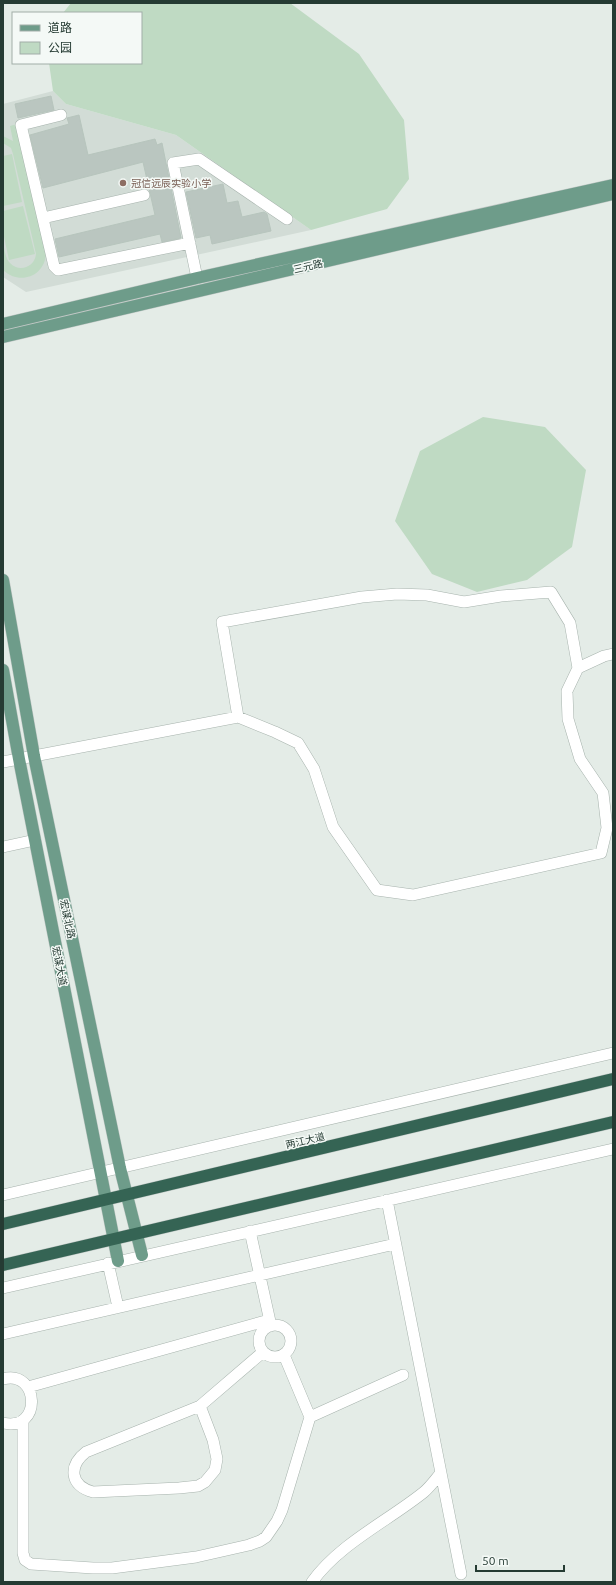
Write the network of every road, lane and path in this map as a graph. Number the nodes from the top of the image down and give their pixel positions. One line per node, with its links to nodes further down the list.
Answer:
1 (61, 115): 5 (street)
2 (613, 185): 8 (main road, 三元路)
3 (613, 194): 10 (main road, 三元路)
4 (144, 195): 5 (street)
5 (43, 218): 7 (street)
6 (287, 219): 7 (street)
7 (190, 244): 8 (street)
8 (197, 278): 9 (main road, 三元路)
9 (3, 324)
10 (3, 337)
11 (3, 580): 16 (main road, 宏谋北路)
12 (613, 654): 13 (street)
13 (578, 668): 15 (street); 15 (street)
14 (3, 670): 17 (main road, 宏谋大道)
15 (238, 717): 16 (street)
16 (34, 756): 17 (street); 25 (main road, 宏谋北路)
17 (19, 759): 18 (street); 19 (main road, 宏谋大道)
18 (3, 762)
19 (35, 840): 20 (street); 26 (main road, 宏谋大道)
20 (3, 847)
21 (613, 1053): 25 (street)
22 (613, 1079): 28 (highway, 两江大道)
23 (613, 1122): 33 (highway)
24 (613, 1149): 30 (street)
25 (120, 1168): 26 (street); 28 (main road, 宏谋北路)
26 (100, 1172): 27 (street); 29 (main road, 宏谋大道)
27 (3, 1195)
28 (127, 1195): 29 (highway, 两江大道); 33 (main road, 宏谋北路)
29 (106, 1200): 31 (highway, 两江大道); 34 (main road, 宏谋大道)
30 (387, 1200): 32 (street); 35 (street)
31 (3, 1224)
32 (250, 1231): 36 (street); 39 (street)
33 (137, 1234): 34 (highway); 36 (main road, 宏谋北路)
34 (113, 1239): 37 (main road, 宏谋大道); 38 (highway)
35 (395, 1244): 39 (street); 53 (street)
36 (142, 1256): 37 (street)
37 (113, 1262): 40 (street); 41 (street)
38 (3, 1265)
39 (260, 1275): 41 (street); 42 (street)
40 (3, 1288)
41 (118, 1307): 43 (street)
42 (270, 1323): 44 (street); 45 (street); 48 (street)
43 (3, 1334)
44 (263, 1352): 45 (street); 49 (street)
45 (284, 1355): 50 (street)
46 (403, 1375): 50 (street)
47 (3, 1379): 48 (street)
48 (28, 1387): 51 (street)
49 (200, 1406): 49 (street)
50 (310, 1417): 51 (street)
51 (23, 1420): 52 (street)
52 (3, 1424)
53 (440, 1474): 54 (street); 55 (street)
54 (461, 1574)
55 (312, 1582)

